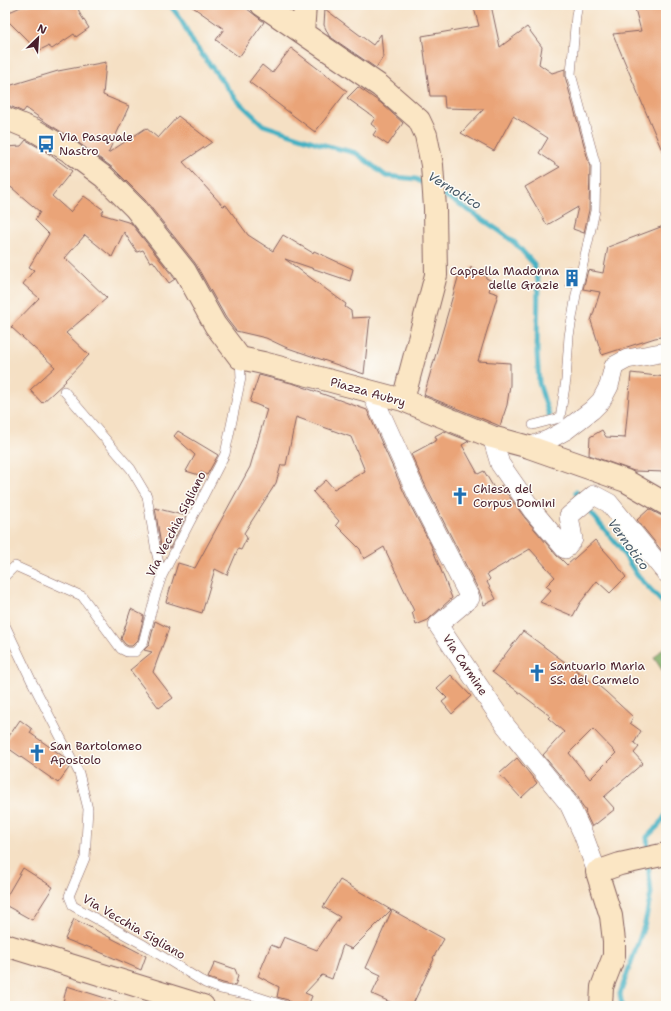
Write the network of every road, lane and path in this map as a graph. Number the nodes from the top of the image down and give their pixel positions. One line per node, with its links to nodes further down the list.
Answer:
1 (262, 5): 4 (street)
2 (306, 5): 4 (street)
3 (578, 5): 11 (lane)
4 (303, 33): 10 (street)
5 (5, 118): 7 (street)
6 (666, 352): 13 (street)
7 (240, 358): 9 (street, Piazza Aubry); 17 (lane, Via Vecchia Sigliano)
8 (64, 391): 17 (lane)
9 (371, 392): 10 (street, Piazza Aubry); 20 (street, Via Carmine)
10 (404, 400): 12 (street, Piazza Aubry)
11 (533, 425)
12 (492, 438): 13 (street, Piazza Aubry); 15 (street)
13 (528, 447): 14 (street, Piazza Aubry)
14 (666, 504)
15 (666, 573)
16 (5, 576): 17 (lane, Via Vecchia Sigliano)
17 (162, 576)
18 (5, 625): 23 (lane, Via Vecchia Sigliano)
19 (666, 854): 20 (street)
20 (597, 872): 24 (street)
21 (5, 945): 22 (street)
22 (203, 1006)
23 (286, 1006)
24 (601, 1006)

